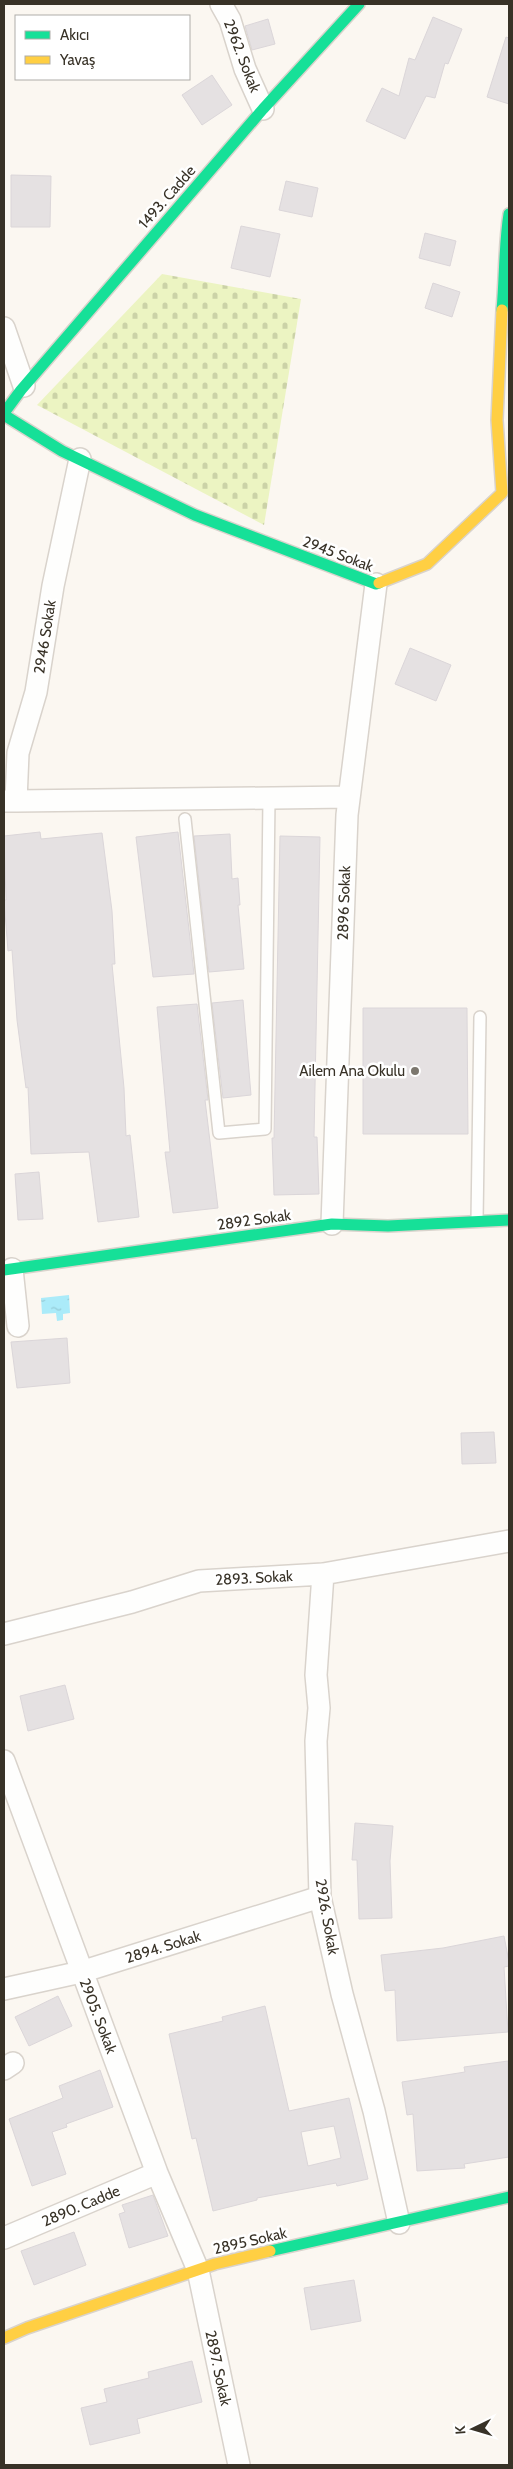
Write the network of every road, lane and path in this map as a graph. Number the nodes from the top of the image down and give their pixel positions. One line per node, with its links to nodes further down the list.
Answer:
1 (221, 4): 3 (street, 2962. Sokak)
2 (359, 4): 3 (street, 1493. Cadde)
3 (263, 108): 7 (street, 1493. Cadde)
4 (509, 214): 6 (street, 2945 Sokak)
5 (4, 328): 7 (street)
6 (504, 350): 10 (street, 2945 Sokak)
7 (24, 386): 8 (street, 1493. Cadde)
8 (4, 414): 9 (street, 2945 Sokak)
9 (80, 459): 10 (street, 2945 Sokak); 13 (street, 2946 Sokak)
10 (376, 584): 11 (street, 2896 Sokak)
11 (349, 797): 12 (street); 18 (street, 2896 Sokak)
12 (269, 798): 13 (street); 14 (lane)
13 (10, 801)
14 (185, 819)
15 (480, 1017): 17 (lane)
16 (509, 1220): 17 (street, 2892 Sokak)
17 (477, 1221): 18 (street, 2892 Sokak)
18 (332, 1224): 19 (street, 2892 Sokak)
19 (8, 1269): 20 (street)
20 (18, 1326)
21 (509, 1541): 22 (street, 2893. Sokak)
22 (323, 1574): 23 (street, 2893. Sokak); 25 (street, 2926. Sokak)
23 (4, 1634)
24 (4, 1760): 26 (street, 2905. Sokak)
25 (320, 1898): 26 (street, 2894. Sokak); 30 (street, 2926. Sokak)
26 (81, 1972): 27 (street, 2894. Sokak); 28 (street, 2905. Sokak)
27 (4, 1989)
28 (157, 2173): 31 (street, 2890. Cadde); 32 (street, 2905. Sokak)
29 (509, 2197): 30 (street, 2895 Sokak)
30 (399, 2223): 32 (street, 2895 Sokak)
31 (4, 2238)
32 (198, 2270): 33 (street, 2895 Sokak); 34 (street, 2897. Sokak)
33 (4, 2338)
34 (239, 2465)

